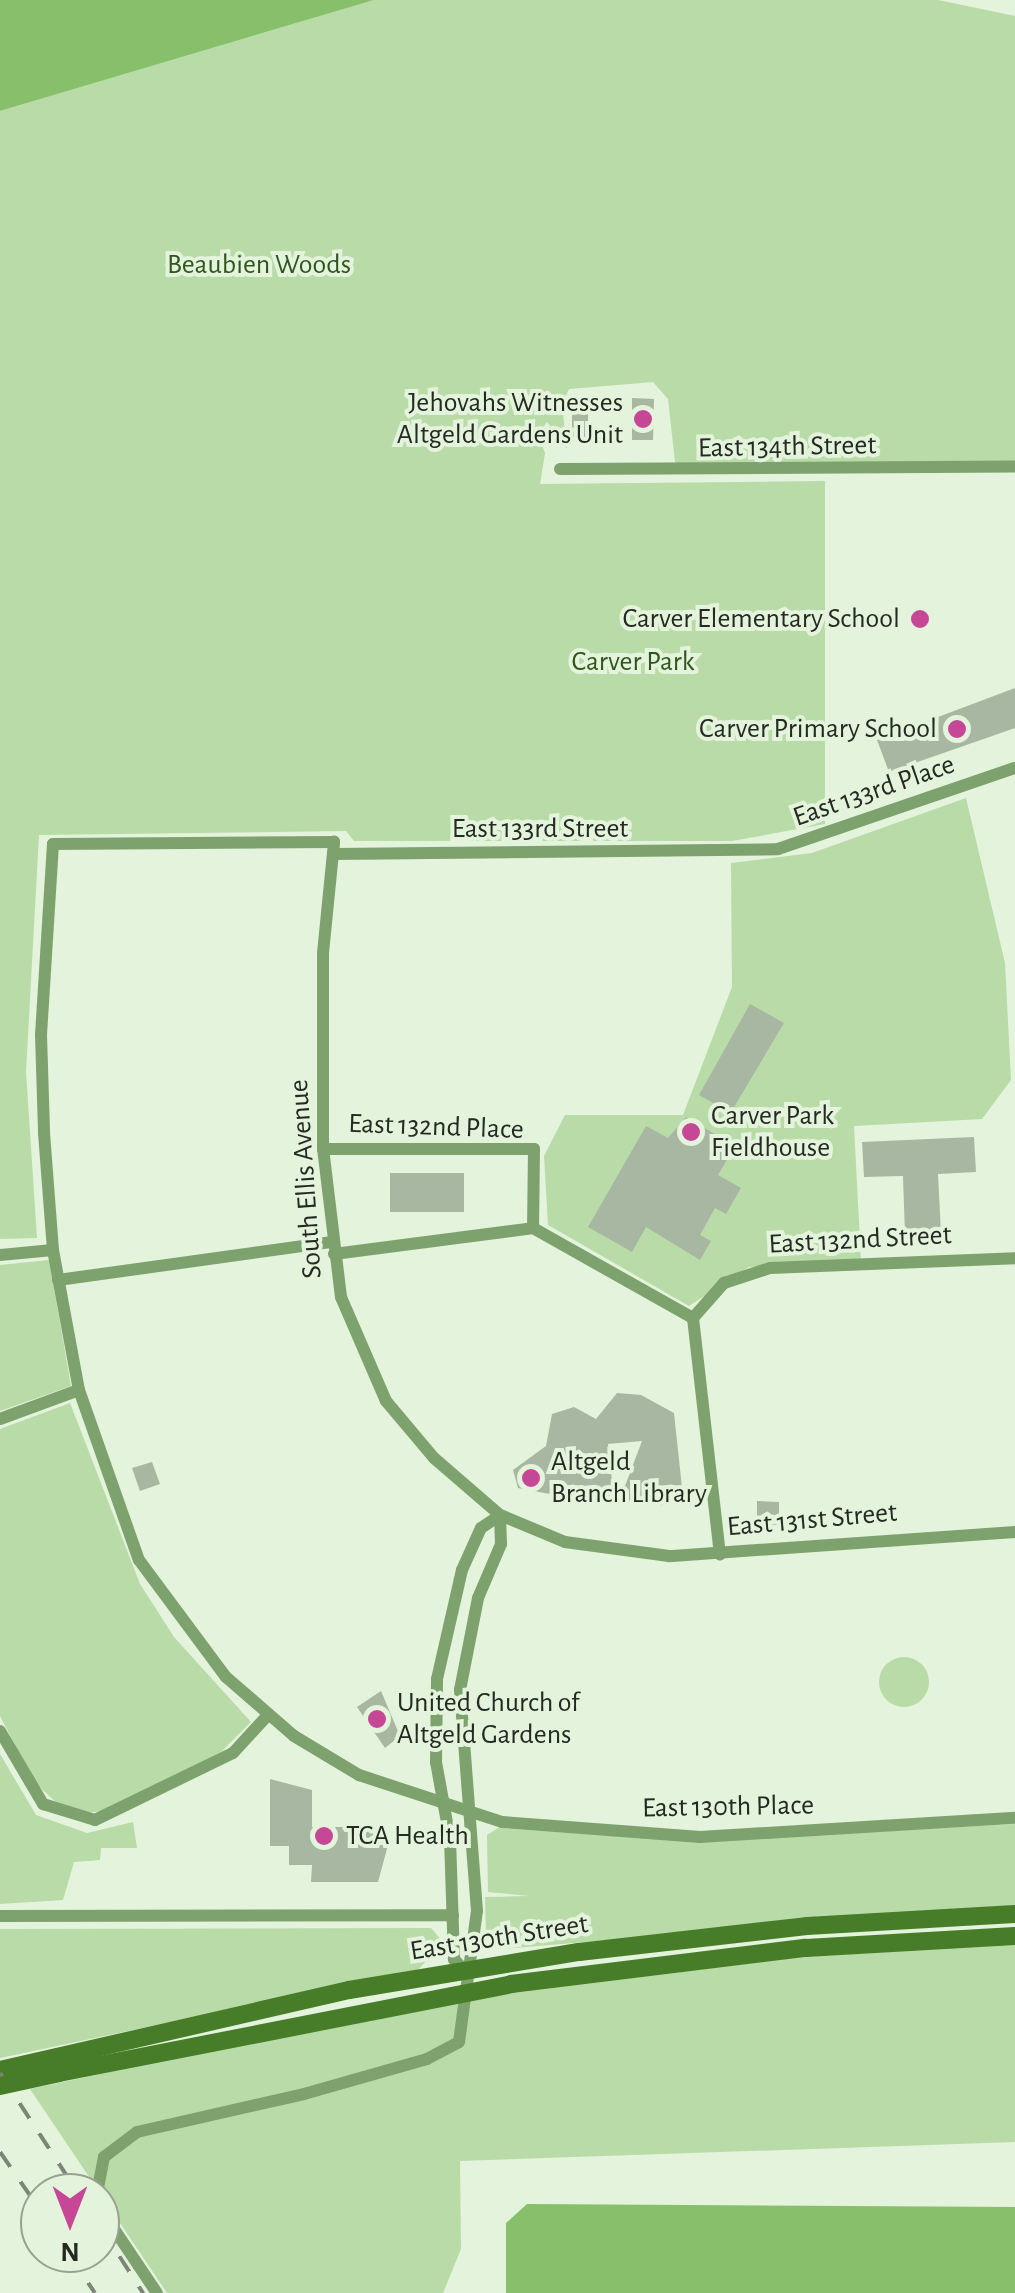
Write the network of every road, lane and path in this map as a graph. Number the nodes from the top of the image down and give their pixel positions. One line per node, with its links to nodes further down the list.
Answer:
1 (1015, 467): 2 (street, East 134th Street)
2 (560, 469)
3 (1015, 768): 6 (street, East 133rd Place)
4 (53, 844): 5 (street, East 133rd Street); 10 (street, East 130th Place)
5 (334, 848): 6 (street, East 133rd Street); 7 (street, South Ellis Avenue)
6 (747, 852)
7 (323, 1149): 8 (street, East 132nd Place); 9 (street, South Ellis Avenue)
8 (534, 1228): 9 (street); 14 (street)
9 (333, 1248): 13 (street); 17 (street, South Ellis Avenue)
10 (54, 1250): 11 (street); 13 (street, East 130th Place)
11 (0, 1255)
12 (1015, 1258): 14 (street, East 132nd Street)
13 (58, 1280): 15 (street, East 130th Place)
14 (693, 1318): 19 (street)
15 (79, 1390): 16 (street); 20 (street, East 130th Place)
16 (0, 1419)
17 (500, 1515): 19 (street, East 131st Street); 22 (street); 23 (street)
18 (1015, 1532): 19 (street, East 131st Street)
19 (720, 1554)
20 (268, 1716): 21 (street); 22 (street, East 130th Place)
21 (0, 1731)
22 (444, 1807): 23 (street, East 130th Place); 26 (street)
23 (470, 1816): 24 (street, East 130th Place); 29 (street)
24 (1015, 1818)
25 (1015, 1914): 29 (main road, East 130th Street)
26 (452, 1915): 27 (street, East 130th Street); 29 (street)
27 (0, 1916)
28 (1015, 1936): 30 (main road, East 130th Street)
29 (466, 1972): 30 (street); 31 (main road, East 130th Street)
30 (463, 1992): 31 (main road, East 130th Street); 34 (street)
31 (57, 2065): 32 (main road, East 130th Street); 33 (main road, East 130th Street, bridge)
32 (0, 2070)
33 (0, 2086)
34 (101, 2173)
35 (120, 2238): 36 (street)
36 (156, 2293)

